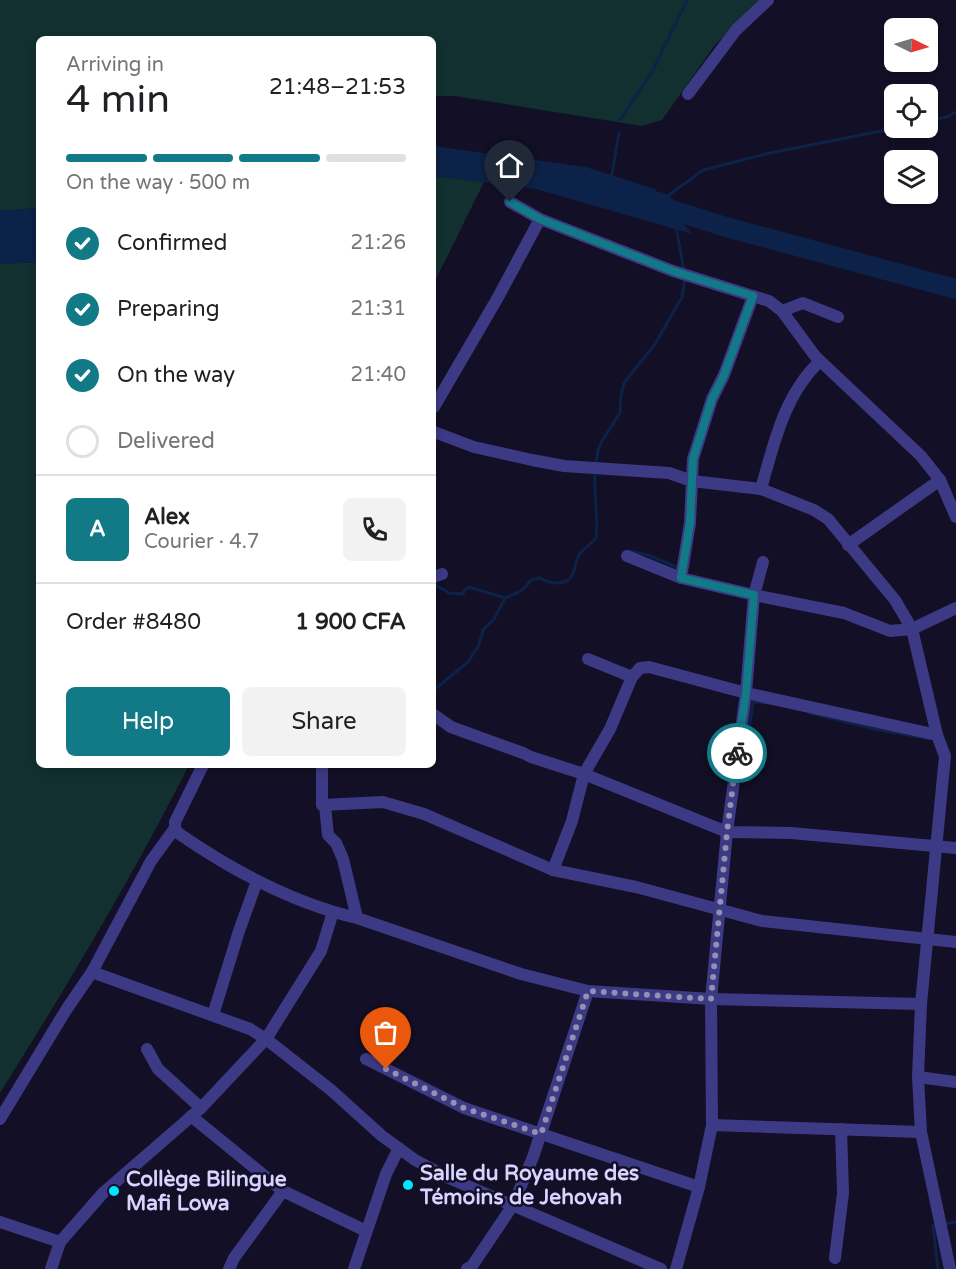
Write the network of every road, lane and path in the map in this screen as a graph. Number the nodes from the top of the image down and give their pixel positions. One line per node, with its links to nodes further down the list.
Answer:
1 (768, 0): 2 (street)
2 (688, 94)
3 (510, 202): 4 (street)
4 (540, 219): 5 (street); 9 (street)
5 (753, 296): 6 (street); 12 (street)
6 (782, 311): 7 (street); 8 (street)
7 (838, 317)
8 (820, 361): 11 (street); 13 (street)
9 (436, 404)
10 (436, 433): 12 (street)
11 (940, 480): 14 (street); 15 (street)
12 (692, 481): 13 (street); 18 (street)
13 (761, 489): 15 (street)
14 (956, 518)
15 (848, 545): 21 (street)
16 (627, 556): 18 (street)
17 (763, 562): 19 (street)
18 (681, 578): 19 (street)
19 (754, 595): 21 (street); 24 (street)
20 (956, 608): 21 (street)
21 (912, 629): 26 (street)
22 (588, 659): 23 (street)
23 (632, 677): 24 (street); 30 (street)
24 (746, 693): 26 (street); 33 (street)
25 (436, 716): 30 (street)
26 (937, 735): 27 (street)
27 (950, 756): 34 (street)
28 (202, 768): 32 (street)
29 (322, 768): 31 (street)
30 (584, 774): 33 (street); 36 (street)
31 (325, 806): 36 (street); 40 (street)
32 (175, 828): 37 (street); 43 (street)
33 (727, 832): 34 (street); 38 (street)
34 (937, 846): 35 (street); 41 (street)
35 (956, 848)
36 (553, 870): 38 (street)
37 (257, 881): 39 (street); 47 (street)
38 (720, 910): 41 (street); 45 (street)
39 (333, 912): 40 (street); 48 (street)
40 (357, 918): 44 (street)
41 (928, 938): 42 (street); 46 (street)
42 (956, 942)
43 (92, 972): 47 (street); 55 (street)
44 (588, 991): 45 (street); 59 (street)
45 (711, 999): 46 (street); 56 (street)
46 (921, 1004): 51 (street)
47 (213, 1015): 48 (street)
48 (266, 1039): 53 (street); 60 (street)
49 (147, 1049): 53 (street)
50 (366, 1059): 59 (street)
51 (918, 1077): 52 (street); 58 (street)
52 (956, 1082)
53 (201, 1108): 54 (street)
54 (191, 1116): 62 (street); 66 (street)
55 (0, 1119)
56 (712, 1125): 57 (street); 61 (street)
57 (841, 1129): 58 (street); 67 (street)
58 (921, 1132): 74 (street)
59 (541, 1134): 61 (street); 63 (street)
60 (399, 1148): 63 (street); 65 (street)
61 (699, 1187): 73 (street)
62 (283, 1191): 65 (street); 70 (street)
63 (513, 1205): 68 (street); 72 (street)
64 (0, 1222): 66 (street)
65 (366, 1231): 71 (street)
66 (60, 1242): 69 (street)
67 (835, 1258)
68 (472, 1268)
69 (51, 1269)
70 (229, 1269)
71 (354, 1269)
72 (661, 1269)
73 (676, 1269)
74 (950, 1269)

